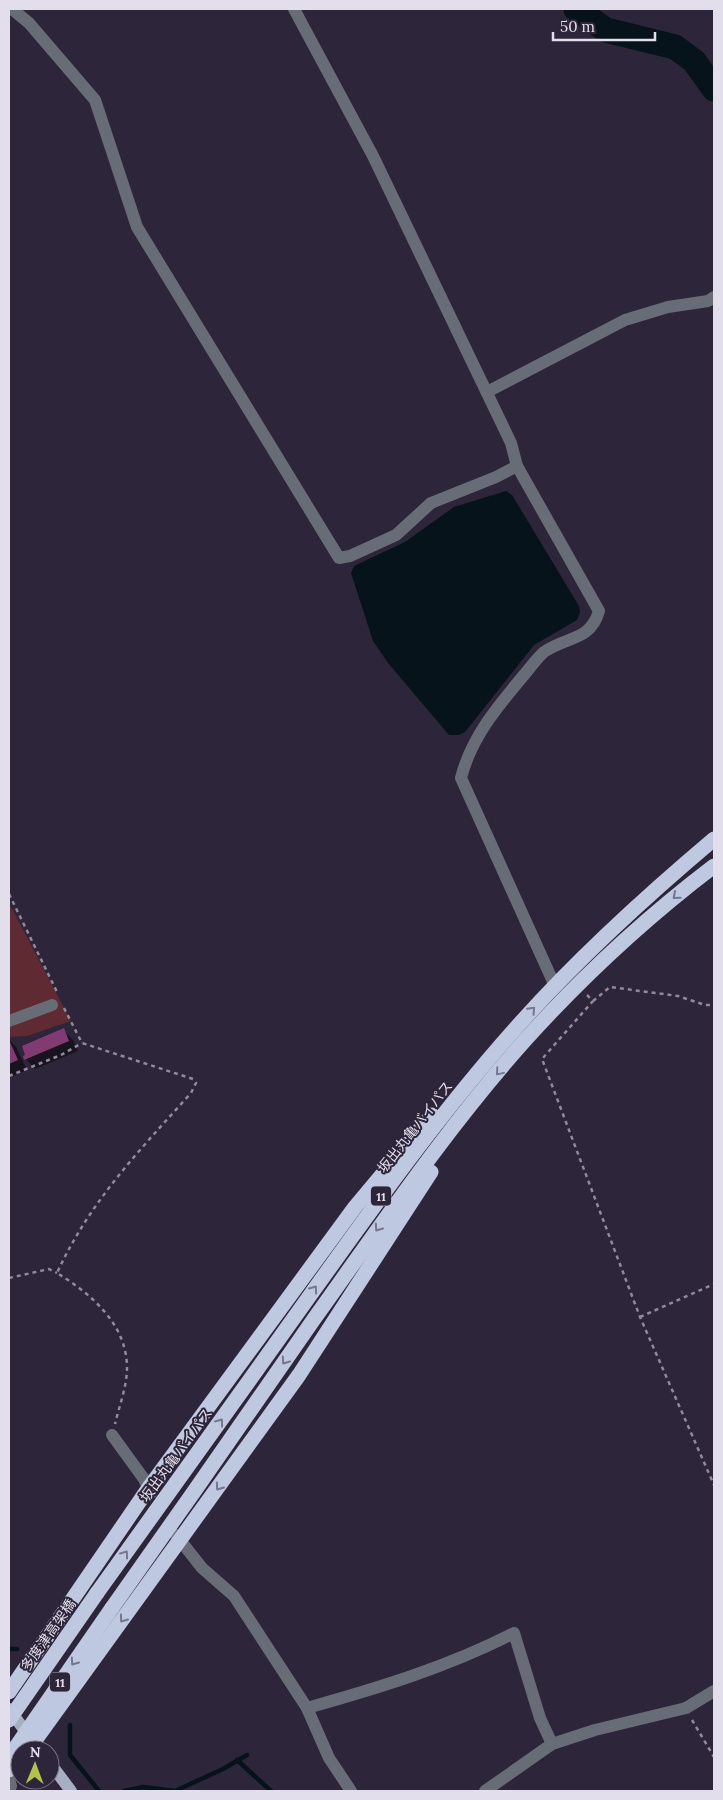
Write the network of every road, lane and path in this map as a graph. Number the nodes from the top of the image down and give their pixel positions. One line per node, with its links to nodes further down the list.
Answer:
1 (12, 9): 5 (street)
2 (294, 9): 4 (street)
3 (714, 297): 4 (street)
4 (487, 392): 5 (street)
5 (517, 466): 9 (street)
6 (714, 839): 9 (highway, 坂出丸亀バイパス / 11)
7 (714, 866): 10 (highway, 11, one-way to 10)
8 (9, 894): 12 (path)
9 (555, 986): 15 (highway, 坂出丸亀バイパス / 11, one-way to 9)
10 (578, 987): 11 (path); 18 (highway, 11, one-way to 18)
11 (593, 1001): 13 (path); 22 (path)
12 (58, 1002): 14 (street); 16 (path)
13 (714, 1005)
14 (9, 1021)
15 (514, 1029): 25 (highway); 27 (highway, 坂出丸亀バイパス / 11, one-way to 15)
16 (82, 1043): 17 (path); 19 (path)
17 (9, 1076)
18 (478, 1097): 26 (highway, one-way to 26); 37 (highway, 11, one-way to 37, bridge)
19 (57, 1272): 20 (path); 23 (path)
20 (9, 1278)
21 (714, 1284): 22 (path)
22 (640, 1317): 24 (path)
23 (112, 1435): 25 (street)
24 (714, 1485)
25 (149, 1491): 28 (highway)
26 (178, 1538): 30 (street); 35 (highway, one-way to 35)
27 (97, 1594): 33 (highway, 多度津高架橋 / 11, bridge)
28 (9, 1692)
29 (714, 1692): 31 (street)
30 (307, 1708): 36 (street); 43 (street)
31 (686, 1708): 36 (street); 38 (path)
32 (9, 1709): 34 (main road)
33 (9, 1720)
34 (28, 1740)
35 (38, 1740)
36 (552, 1744): 44 (street)
37 (9, 1757)
38 (714, 1757)
39 (60, 1776): 42 (main road)
40 (9, 1778): 41 (street)
41 (9, 1790)
42 (71, 1791)
43 (351, 1791)
44 (485, 1791)

